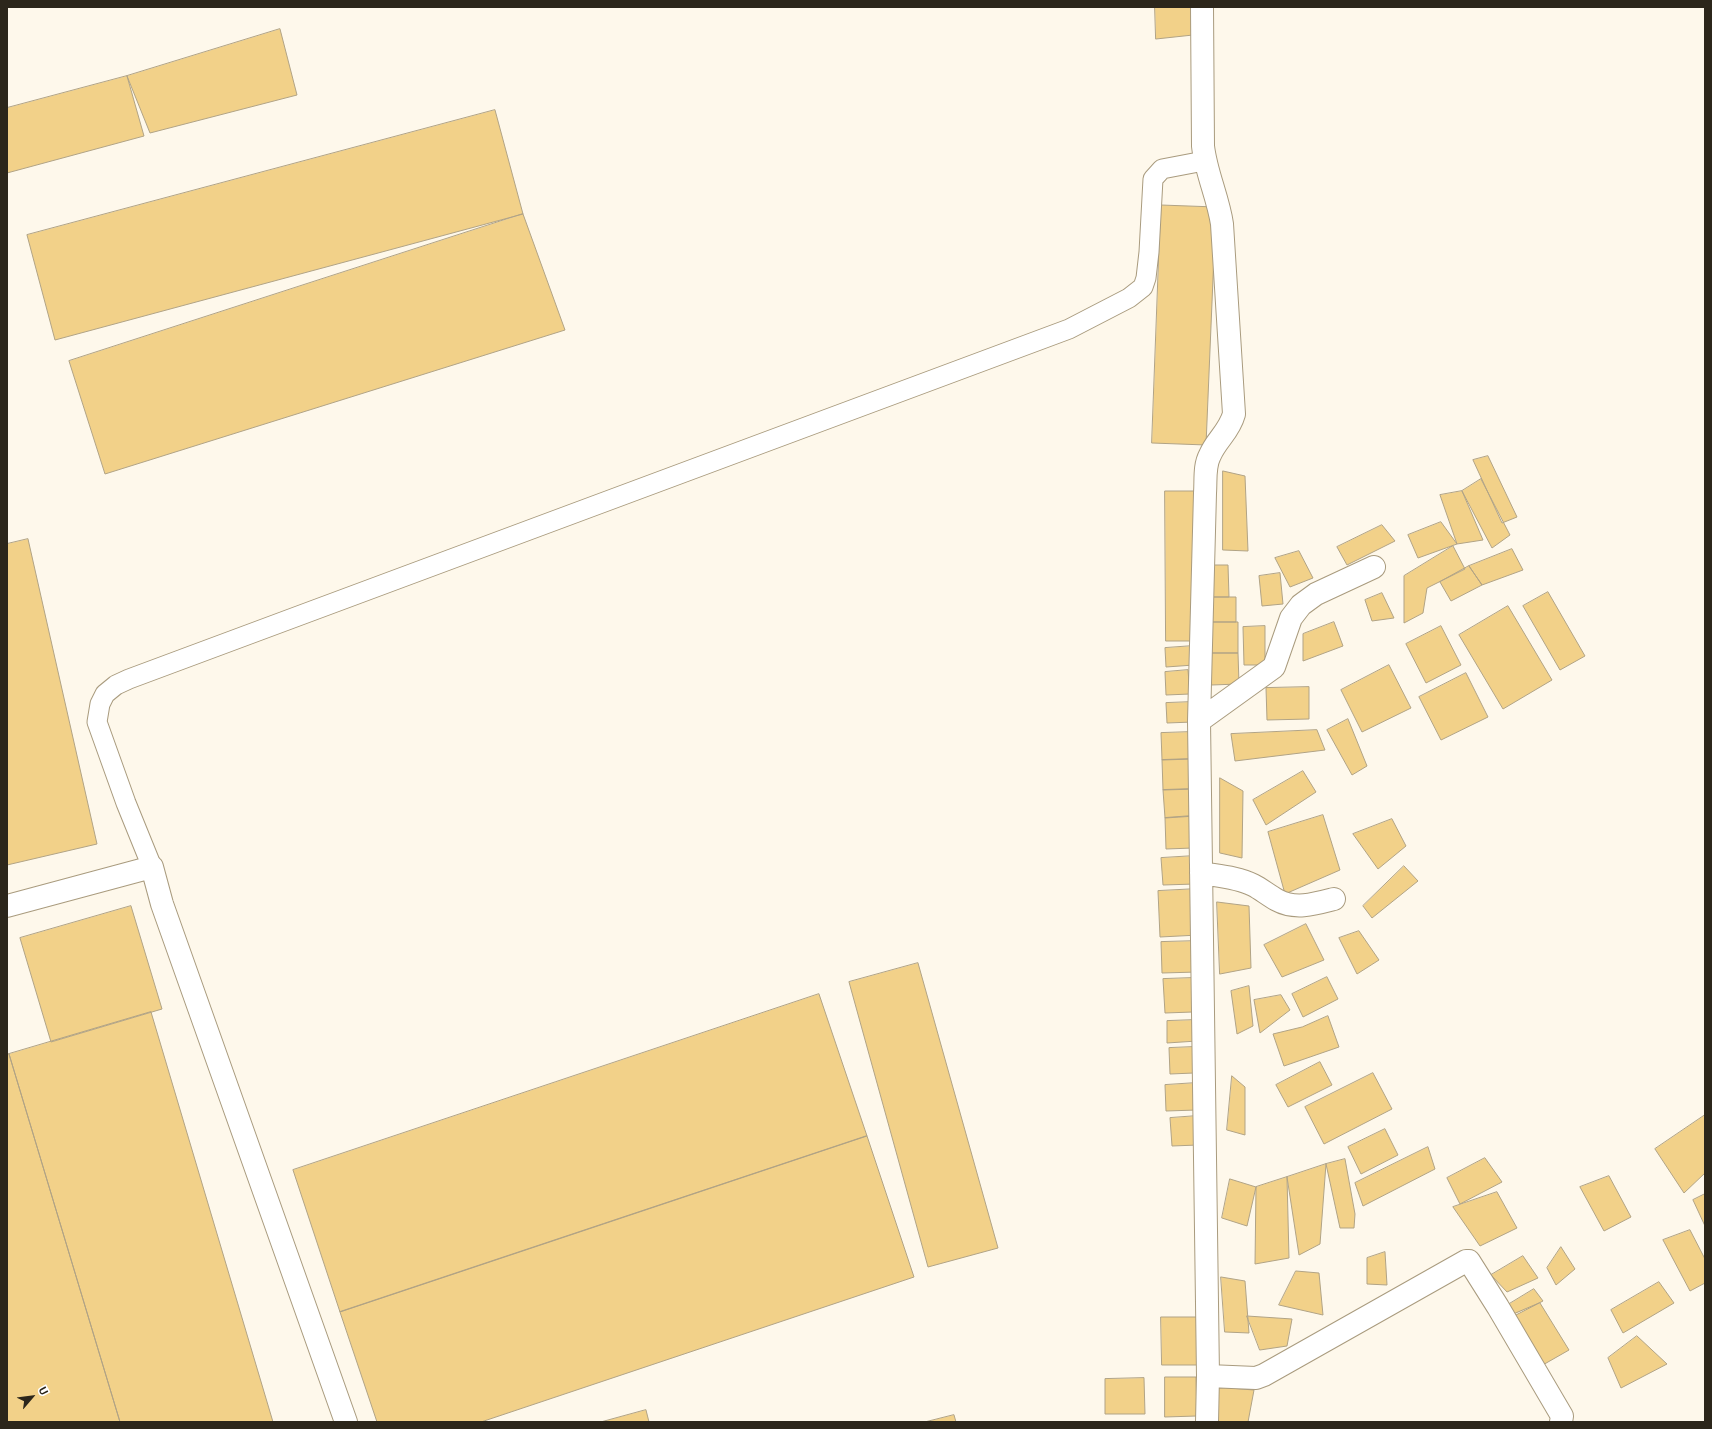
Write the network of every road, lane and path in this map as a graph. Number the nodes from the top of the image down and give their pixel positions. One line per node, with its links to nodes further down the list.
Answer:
1 (1202, 7): 2 (street)
2 (1204, 161): 4 (street); 5 (lane)
3 (1374, 567): 4 (street)
4 (1199, 721): 6 (street)
5 (152, 868): 8 (street); 10 (street)
6 (1201, 873): 7 (street); 9 (street)
7 (1334, 899)
8 (7, 906)
9 (1208, 1376): 11 (street); 12 (street)
10 (346, 1422)
11 (1207, 1422)
12 (1561, 1422)

